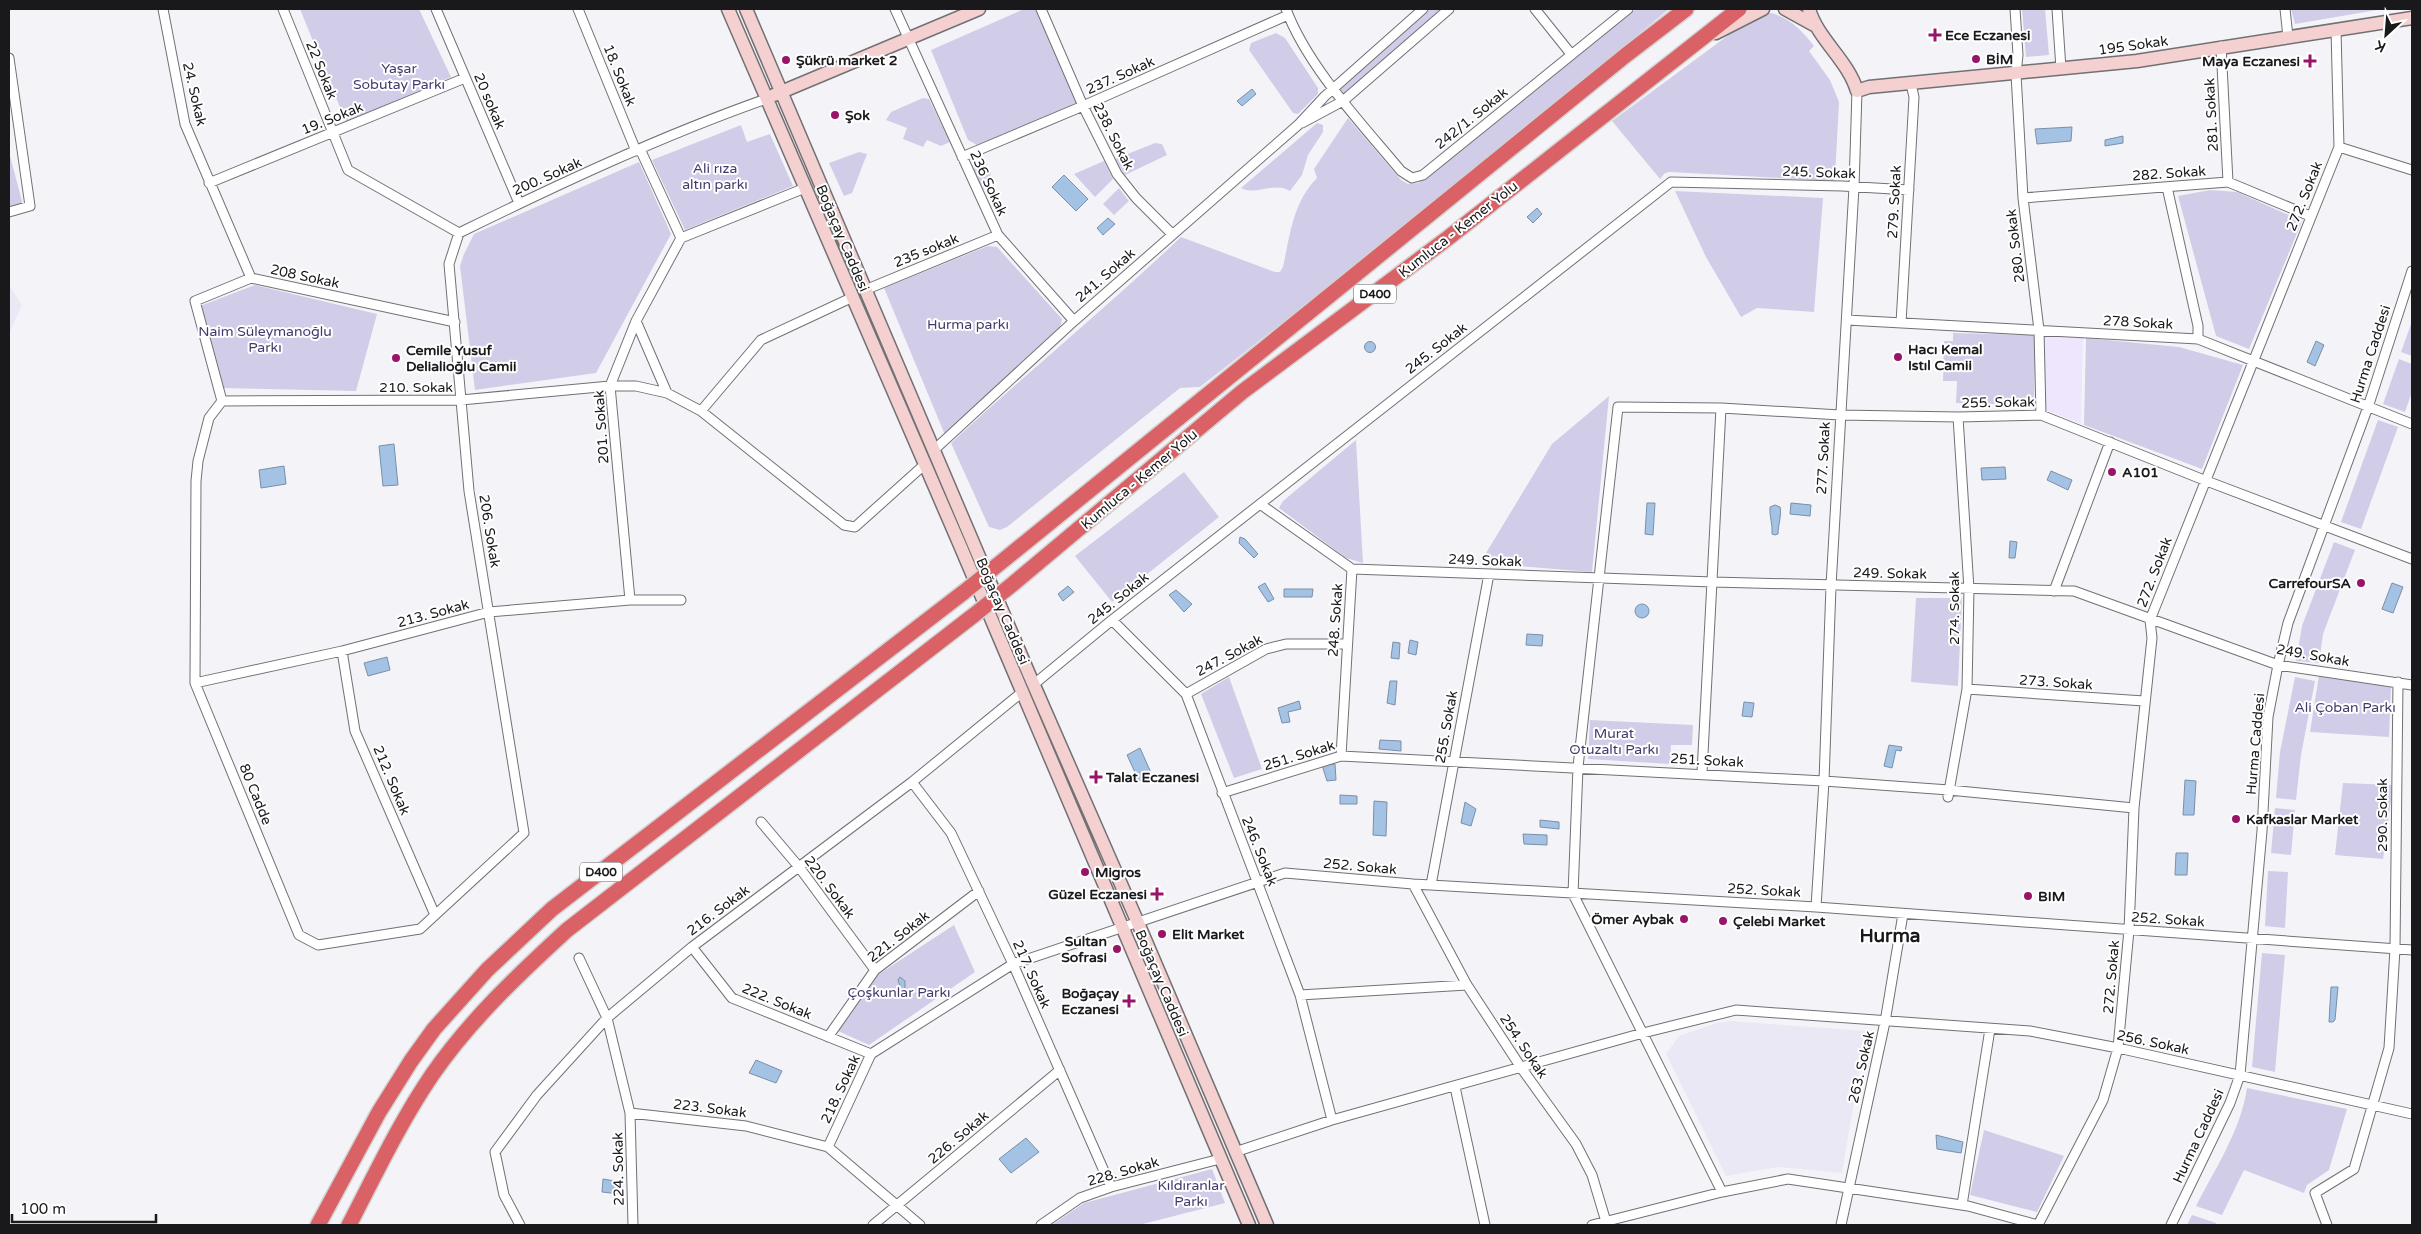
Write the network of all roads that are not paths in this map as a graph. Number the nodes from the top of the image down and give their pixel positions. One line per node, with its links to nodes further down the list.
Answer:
1 (163, 9): 49 (street, 24. Sokak)
2 (283, 9): 43 (street, 22 Sokak)
3 (436, 9): 34 (street, 20 sokak)
4 (578, 9): 45 (street, 18. Sokak)
5 (728, 9): 39 (main road, Boğaçay Caddesi)
6 (746, 9): 38 (main road, Boğaçay Caddesi)
7 (895, 9): 27 (street, 236 Sokak)
8 (979, 9): 27 (main road)
9 (1041, 9): 41 (street, 238. Sokak)
10 (1423, 9): 36 (street, 241. Sokak)
11 (1449, 9): 40 (street, 241. Sokak)
12 (1535, 9): 30 (street)
13 (1628, 9): 30 (street, 242/1. Sokak)
14 (1686, 9): 171 (highway, Kumluca - Kemer Yolu / D400, bridge)
15 (1739, 9): 28 (highway, Kumluca - Kemer Yolu / D400)
16 (1763, 9): 28 (main road)
17 (1785, 9): 24 (main road)
18 (1809, 9): 24 (main road)
19 (2015, 9): 33 (street, 280. Sokak)
20 (2058, 9): 32 (street)
21 (2285, 9): 26 (street)
22 (1287, 12): 36 (street); 41 (street, 237. Sokak)
23 (2412, 18): 25 (main road, 195 Sokak)
24 (1814, 25): 37 (main road, 277. Sokak)
25 (2336, 30): 26 (main road, 195 Sokak); 44 (street, 272. Sokak)
26 (2288, 37): 29 (main road, 195 Sokak)
27 (908, 39): 38 (main road); 46 (street, 236 Sokak)
28 (1699, 39): 172 (highway, Kumluca - Kemer Yolu / D400, bridge)
29 (2221, 46): 32 (main road, 195 Sokak); 48 (street, 281. Sokak)
30 (1571, 54): 40 (street, 242/1. Sokak)
31 (9, 58): 56 (street)
32 (2061, 69): 33 (main road, 195 Sokak)
33 (2016, 74): 35 (main road, 195 Sokak); 54 (street, 280. Sokak)
34 (465, 78): 43 (street, 19. Sokak); 55 (street, 20 sokak)
35 (1911, 84): 37 (main road, 195 Sokak); 53 (street, 279. Sokak)
36 (1334, 88): 40 (street); 42 (street, 241. Sokak)
37 (1857, 91): 50 (street, 277. Sokak)
38 (781, 92): 39 (main road); 64 (main road, Boğaçay Caddesi)
39 (766, 99): 45 (street, 200. Sokak); 52 (main road, Boğaçay Caddesi)
40 (1343, 101): 42 (street, 241. Sokak)
41 (1083, 106): 46 (street, 237. Sokak); 59 (street, 238. Sokak)
42 (1298, 125): 59 (street, 241. Sokak)
43 (333, 132): 49 (street, 19. Sokak); 58 (street, 22 Sokak)
44 (2339, 147): 47 (street); 57 (street, 272. Sokak)
45 (638, 150): 55 (street, 200. Sokak); 61 (street, 18. Sokak)
46 (962, 157): 60 (street, 236 Sokak)
47 (2412, 170)
48 (2228, 182): 51 (street, 282. Sokak); 57 (street, 282. Sokak)
49 (209, 183): 63 (street, 208 Sokak)
50 (1854, 187): 53 (street, 245. Sokak); 66 (street, 277. Sokak); 89 (street, 245. Sokak)
51 (2167, 187): 54 (street, 282. Sokak); 72 (street)
52 (805, 188): 61 (street); 65 (main road, Boğaçay Caddesi)
53 (1909, 190): 70 (street, 279. Sokak)
54 (2023, 198): 71 (street, 280. Sokak)
55 (519, 204): 58 (street, 200. Sokak)
56 (9, 212)
57 (2310, 216): 73 (street, 272. Sokak)
58 (459, 233): 69 (street, 206. Sokak)
59 (1172, 234): 68 (street, 241. Sokak)
60 (998, 236): 64 (street, 235 sokak); 68 (street, 236 Sokak)
61 (681, 238): 67 (street, 201. Sokak)
62 (2412, 271): 78 (street, Hurma Caddesi)
63 (251, 278): 69 (street, 208 Sokak); 77 (street)
64 (865, 290): 86 (main road, Boğaçay Caddesi)
65 (853, 297): 80 (street); 87 (main road, Boğaçay Caddesi)
66 (1847, 320): 70 (street, 278 Sokak); 81 (street, 277. Sokak)
67 (636, 321): 74 (street, 201. Sokak); 75 (street)
68 (1074, 321): 86 (street, 241. Sokak)
69 (454, 322): 76 (street, 206. Sokak)
70 (1901, 323): 71 (street, 278 Sokak)
71 (2039, 330): 72 (street, 278 Sokak); 82 (street, 280. Sokak)
72 (2198, 339): 73 (street, 278 Sokak)
73 (2254, 362): 78 (street, 278 Sokak); 88 (street, 272. Sokak)
74 (610, 386): 75 (street, 210. Sokak); 76 (street, 210. Sokak); 99 (street, 201. Sokak)
75 (667, 392): 80 (street, 210. Sokak)
76 (462, 400): 77 (street, 210. Sokak); 101 (street, 206. Sokak)
77 (222, 401): 107 (street, 80 Cadde)
78 (2368, 407): 84 (street, 278 Sokak); 90 (street, Hurma Caddesi)
79 (1721, 408): 81 (street, 255. Sokak); 94 (street, 255. Sokak); 95 (street)
80 (701, 411): 87 (street, 210. Sokak)
81 (1840, 415): 83 (street, 255. Sokak); 96 (street, 277. Sokak)
82 (2041, 415): 83 (street, 255. Sokak); 85 (street, 255. Sokak)
83 (1958, 417): 97 (street, 274. Sokak)
84 (2412, 424)
85 (2110, 442): 88 (street, 255. Sokak); 98 (street)
86 (934, 450): 110 (main road, Boğaçay Caddesi)
87 (924, 465): 112 (main road, Boğaçay Caddesi)
88 (2204, 480): 90 (street, 255. Sokak); 103 (street, 272. Sokak)
89 (1260, 504): 92 (street, 248. Sokak); 102 (street, 245. Sokak)
90 (2325, 526): 91 (street, 255. Sokak); 106 (street, Hurma Caddesi)
91 (2412, 559)
92 (1352, 570): 93 (street, 249. Sokak); 104 (street, 248. Sokak)
93 (1489, 574): 94 (street, 249. Sokak); 116 (street, 255. Sokak)
94 (1600, 578): 95 (street, 249. Sokak); 117 (street)
95 (1712, 582): 96 (street, 249. Sokak); 118 (street)
96 (1831, 586): 97 (street, 249. Sokak); 119 (street, 277. Sokak)
97 (1969, 589): 98 (street, 249. Sokak); 111 (street, 274. Sokak)
98 (2054, 590): 103 (street, 249. Sokak)
99 (630, 600): 100 (street, 213. Sokak); 101 (street, 213. Sokak)
100 (682, 600)
101 (488, 612): 105 (street, 213. Sokak); 125 (street, 206. Sokak)
102 (1112, 620): 110 (street, 245. Sokak); 113 (street, 246. Sokak)
103 (2150, 620): 106 (street, 249. Sokak); 114 (street, 272. Sokak)
104 (1347, 644): 113 (street, 247. Sokak); 115 (street, 248. Sokak)
105 (342, 651): 107 (street, 213. Sokak); 134 (street, 212. Sokak)
106 (2278, 664): 108 (street, 249. Sokak); 138 (street, Hurma Caddesi)
107 (195, 682): 134 (street, 80 Cadde)
108 (2398, 682): 109 (street, 249. Sokak); 140 (street, 290. Sokak)
109 (2412, 684)
110 (1033, 685): 135 (main road, Boğaçay Caddesi)
111 (1967, 688): 114 (street, 273. Sokak); 122 (street, 274. Sokak)
112 (1021, 693): 120 (street, 216. Sokak); 136 (main road, Boğaçay Caddesi)
113 (1186, 694): 121 (street, 246. Sokak)
114 (2144, 702): 123 (street, 272. Sokak)
115 (1341, 756): 116 (street, 251. Sokak); 121 (street, 251. Sokak)
116 (1454, 761): 117 (street, 251. Sokak); 129 (street, 255. Sokak)
117 (1578, 768): 118 (street, 251. Sokak); 131 (street)
118 (1702, 773): 119 (street, 251. Sokak)
119 (1824, 781): 122 (street, 251. Sokak); 132 (street, 277. Sokak)
120 (912, 782): 126 (street, 216. Sokak); 130 (street, 217. Sokak)
121 (1222, 793): 127 (street, 246. Sokak)
122 (1949, 793): 123 (street, 251. Sokak)
123 (2134, 808): 137 (street, 272. Sokak)
124 (761, 822): 126 (street, 220. Sokak)
125 (524, 832): 134 (street, 80 Cadde)
126 (799, 867): 139 (street, 216. Sokak); 144 (street, 220. Sokak)
127 (1257, 882): 128 (street, 252. Sokak); 135 (street, 252. Sokak); 146 (street, 246. Sokak)
128 (1412, 884): 129 (street, 252. Sokak); 145 (street, 254. Sokak)
129 (1431, 885): 131 (street, 252. Sokak)
130 (978, 891): 143 (street, 217. Sokak); 144 (street, 221. Sokak)
131 (1573, 894): 132 (street, 252. Sokak); 150 (street)
132 (1816, 907): 133 (street, 252. Sokak)
133 (1903, 914): 137 (street, 252. Sokak); 148 (street, 263. Sokak)
134 (435, 915)
135 (1138, 923): 136 (street, 252. Sokak); 163 (main road, Boğaçay Caddesi)
136 (1122, 928): 143 (street, 218. Sokak); 164 (main road, Boğaçay Caddesi)
137 (2129, 930): 138 (street, 252. Sokak); 152 (street, 272. Sokak)
138 (2253, 939): 140 (street, 252. Sokak); 156 (street, Hurma Caddesi)
139 (692, 947): 147 (street, 216. Sokak); 151 (street, 222. Sokak)
140 (2395, 949): 141 (street, 252. Sokak); 158 (street, 290. Sokak)
141 (2412, 950)
142 (579, 958): 147 (street)
143 (1013, 964): 153 (street, 218. Sokak); 155 (street, 217. Sokak)
144 (875, 970): 151 (street, 221. Sokak)
145 (1466, 985): 146 (street); 154 (street, 254. Sokak)
146 (1300, 995): 161 (street, 246. Sokak)
147 (607, 1018): 159 (street); 173 (street, 216. Sokak)
148 (1885, 1022): 149 (street, 256. Sokak); 150 (street, 256. Sokak); 166 (street, 263. Sokak)
149 (1990, 1029): 152 (street, 256. Sokak); 169 (street)
150 (1643, 1033): 154 (street, 256. Sokak); 167 (street)
151 (828, 1037): 153 (street, 222. Sokak)
152 (2118, 1048): 156 (street, 256. Sokak); 183 (street, 272. Sokak)
153 (871, 1054): 162 (street, 218. Sokak)
154 (1522, 1069): 157 (street, 256. Sokak); 170 (street, 254. Sokak)
155 (1060, 1070): 165 (street, 217. Sokak); 168 (street, 226. Sokak)
156 (2240, 1076): 158 (street, 256. Sokak); 184 (street, Hurma Caddesi)
157 (1455, 1087): 161 (street, 256. Sokak); 180 (street)
158 (2374, 1104): 160 (street, 256. Sokak); 185 (street, 290. Sokak)
159 (630, 1113): 162 (street, 223. Sokak); 174 (street, 224. Sokak)
160 (2412, 1114)
161 (1332, 1120): 163 (street, 256. Sokak)
162 (828, 1148): 168 (street, 223. Sokak)
163 (1235, 1152): 179 (main road, Boğaçay Caddesi)
164 (1220, 1160): 165 (street, 228. Sokak); 178 (main road, Boğaçay Caddesi)
165 (1111, 1187): 177 (street, 228. Sokak)
166 (1848, 1187): 167 (street); 169 (street); 182 (street, 263. Sokak)
167 (1722, 1192): 170 (street)
168 (898, 1205): 175 (street, 226. Sokak); 176 (street, 223. Sokak)
169 (1962, 1205): 183 (street)
170 (1607, 1224): 181 (street)
171 (318, 1225)
172 (349, 1225)
173 (520, 1225)
174 (632, 1225)
175 (873, 1225)
176 (920, 1225)
177 (1041, 1225)
178 (1249, 1225)
179 (1267, 1225)
180 (1485, 1225)
181 (1592, 1225)
182 (1841, 1225)
183 (2038, 1225)
184 (2170, 1225)
185 (2327, 1225)

